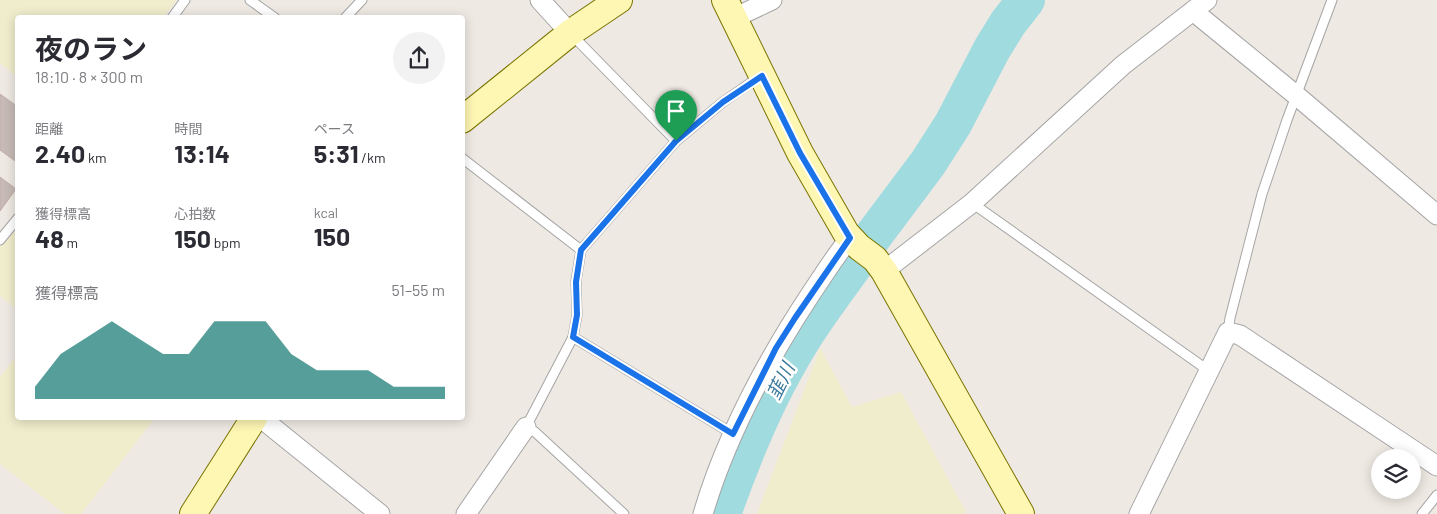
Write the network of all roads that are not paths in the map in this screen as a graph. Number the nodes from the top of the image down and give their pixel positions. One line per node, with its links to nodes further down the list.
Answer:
1 (186, 0): 10 (lane)
2 (250, 0): 11 (lane)
3 (362, 0): 12 (lane)
4 (540, 0): 13 (street)
5 (620, 0): 13 (street)
6 (772, 0): 9 (street)
7 (1332, 0): 15 (lane)
8 (1200, 4): 15 (street); 19 (street)
9 (729, 9): 14 (street)
10 (174, 15)
11 (270, 15)
12 (348, 15)
13 (570, 33): 16 (street); 17 (lane)
14 (762, 76): 17 (lane); 22 (street)
15 (1297, 96): 20 (street); 26 (lane)
16 (465, 118)
17 (676, 141): 24 (lane)
18 (465, 160): 24 (lane)
19 (972, 204): 25 (street); 28 (lane)
20 (1437, 215)
21 (15, 222): 23 (lane)
22 (850, 238): 25 (street); 32 (street)
23 (0, 240)
24 (581, 250): 27 (lane)
25 (884, 271): 40 (street)
26 (1228, 332): 28 (street); 33 (street)
27 (573, 337): 31 (lane); 32 (lane)
28 (1209, 371): 41 (street)
29 (253, 420): 35 (street)
30 (263, 420): 36 (street)
31 (526, 427): 37 (street); 38 (lane)
32 (733, 434): 39 (street)
33 (1437, 466)
34 (1437, 495): 42 (lane)
35 (193, 514)
36 (380, 514)
37 (466, 514)
38 (624, 514)
39 (703, 514)
40 (1021, 514)
41 (1139, 514)
42 (1422, 514)

